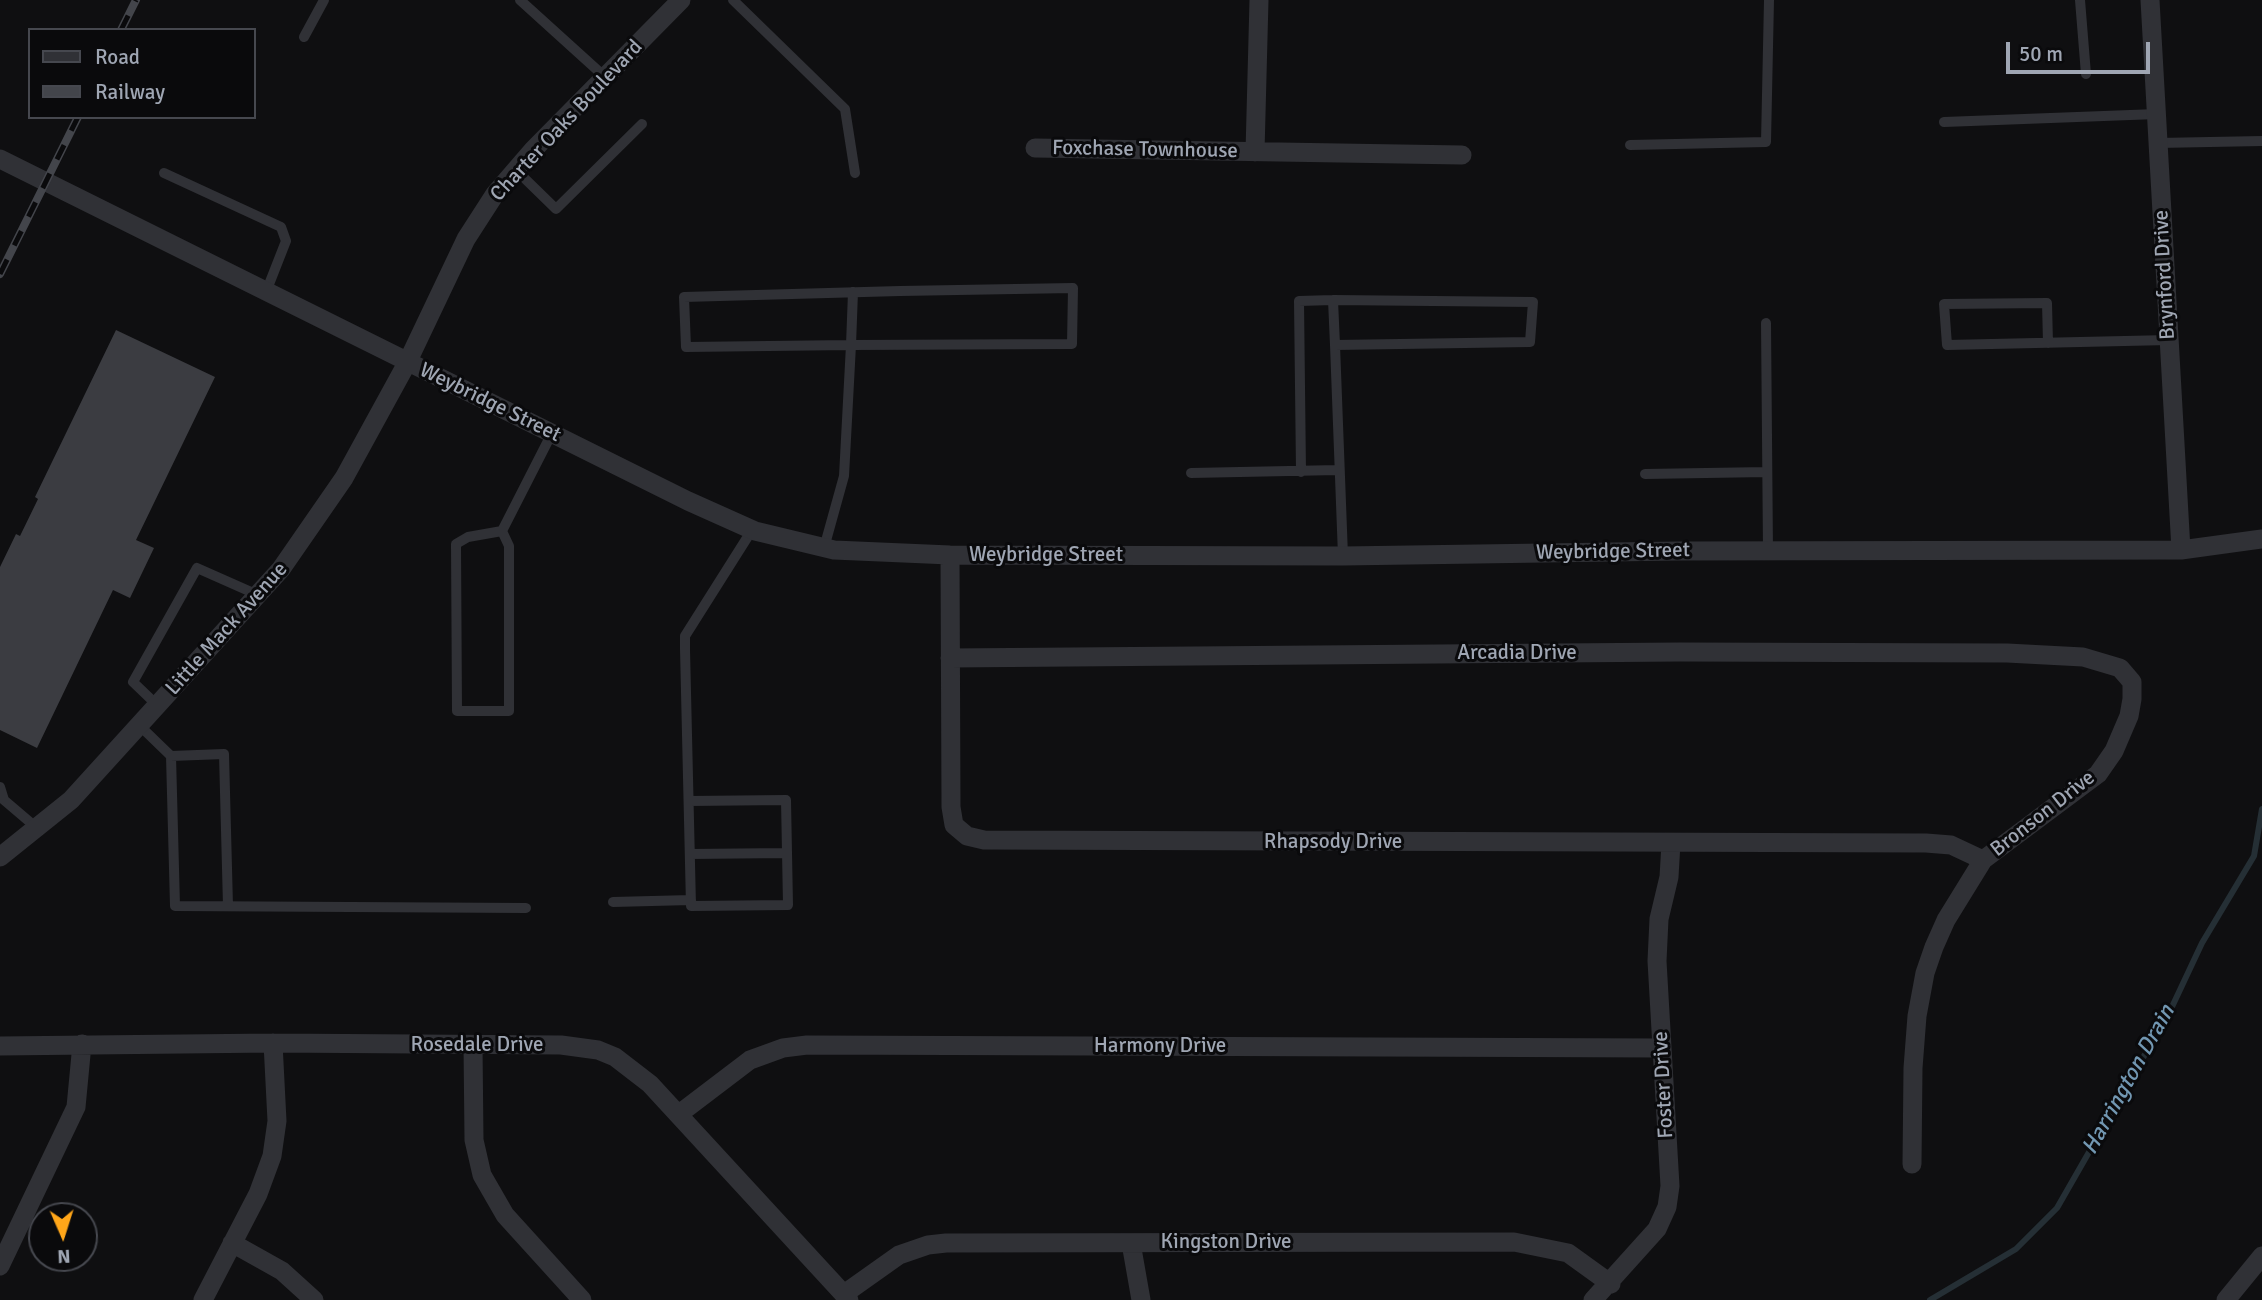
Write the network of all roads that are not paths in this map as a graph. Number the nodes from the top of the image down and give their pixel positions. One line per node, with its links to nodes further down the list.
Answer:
1 (324, 0): 9 (lane)
2 (520, 0): 11 (lane)
3 (681, 0): 11 (street, Charter Oaks Boulevard)
4 (733, 0): 24 (lane)
5 (1259, 0): 19 (street, Foxchase Townhouse)
6 (1769, 0): 17 (lane)
7 (2080, 0): 10 (lane)
8 (2150, 0): 12 (street, Brynford Drive)
9 (304, 37)
10 (2086, 74)
11 (605, 77): 22 (street, Charter Oaks Boulevard)
12 (2157, 114): 13 (lane); 16 (street, Brynford Drive)
13 (1944, 122)
14 (642, 124): 22 (lane)
15 (2262, 141): 16 (lane)
16 (2158, 143): 29 (street, Brynford Drive)
17 (1630, 145)
18 (1035, 148): 19 (street, Foxchase Townhouse)
19 (1255, 152): 20 (street, Foxchase Townhouse)
20 (1462, 155)
21 (0, 159): 25 (street, Weybridge Street)
22 (516, 170): 33 (street, Charter Oaks Boulevard)
23 (164, 173): 25 (lane)
24 (855, 173)
25 (266, 292): 33 (street, Weybridge Street)
26 (853, 292): 31 (lane); 31 (lane); 31 (lane)
27 (1333, 300): 32 (lane); 32 (lane); 36 (lane)
28 (1766, 323): 37 (lane)
29 (2169, 340): 30 (lane); 44 (street, Brynford Drive)
30 (2048, 342): 30 (lane)
31 (851, 345): 43 (lane)
32 (1335, 345): 35 (lane)
33 (407, 363): 34 (street, Weybridge Street); 48 (street, Little Mack Avenue)
34 (552, 433): 40 (street, Weybridge Street); 41 (lane)
35 (1338, 470): 36 (lane); 47 (lane)
36 (1301, 472): 38 (lane)
37 (1767, 472): 39 (lane); 45 (lane)
38 (1191, 473)
39 (1645, 474)
40 (752, 530): 43 (street, Weybridge Street); 56 (lane)
41 (502, 531): 41 (lane)
42 (2262, 539): 44 (street, Weybridge Street)
43 (824, 548): 46 (street, Weybridge Street)
44 (2181, 550): 45 (street, Weybridge Street)
45 (1768, 551): 47 (street, Weybridge Street)
46 (950, 555): 47 (street, Weybridge Street); 50 (street, Rhapsody Drive)
47 (1343, 556)
48 (258, 595): 51 (street, Little Mack Avenue); 51 (lane)
49 (2083, 657): 50 (street, Arcadia Drive); 62 (street, Bronson Drive)
50 (950, 658): 58 (street, Rhapsody Drive)
51 (158, 706): 52 (street, Little Mack Avenue)
52 (139, 726): 53 (lane); 57 (street, Little Mack Avenue)
53 (171, 756): 65 (lane); 65 (lane)
54 (0, 787): 55 (lane)
55 (2, 800): 57 (lane)
56 (689, 802): 59 (lane); 60 (lane)
57 (38, 829): 61 (street, Little Mack Avenue)
58 (1671, 844): 62 (street, Rhapsody Drive); 71 (street, Foster Drive)
59 (787, 853): 60 (lane); 63 (lane)
60 (690, 854): 63 (lane)
61 (0, 857)
62 (1983, 860): 73 (street, Bronson Drive)
63 (691, 900): 64 (lane)
64 (613, 902)
65 (228, 906): 66 (lane)
66 (526, 908)
67 (273, 1043): 68 (street, Rosedale Drive); 69 (street, Rosedale Drive); 74 (street)
68 (82, 1044): 70 (street, Rosedale Drive); 77 (street)
69 (473, 1045): 72 (street, Rosedale Drive); 82 (street)
70 (0, 1046)
71 (1662, 1048): 72 (street, Harmony Drive); 78 (street, Foster Drive)
72 (679, 1114): 79 (street, Rosedale Drive)
73 (1912, 1164)
74 (232, 1242): 80 (street); 81 (street)
75 (1130, 1242): 78 (street, Kingston Drive); 79 (street, Kingston Drive); 83 (street)
76 (2262, 1256): 85 (street)
77 (0, 1266)
78 (1611, 1284): 84 (street, Foster Drive)
79 (846, 1297)
80 (203, 1300)
81 (314, 1300)
82 (582, 1300)
83 (1141, 1300)
84 (1593, 1300)
85 (2226, 1300)

